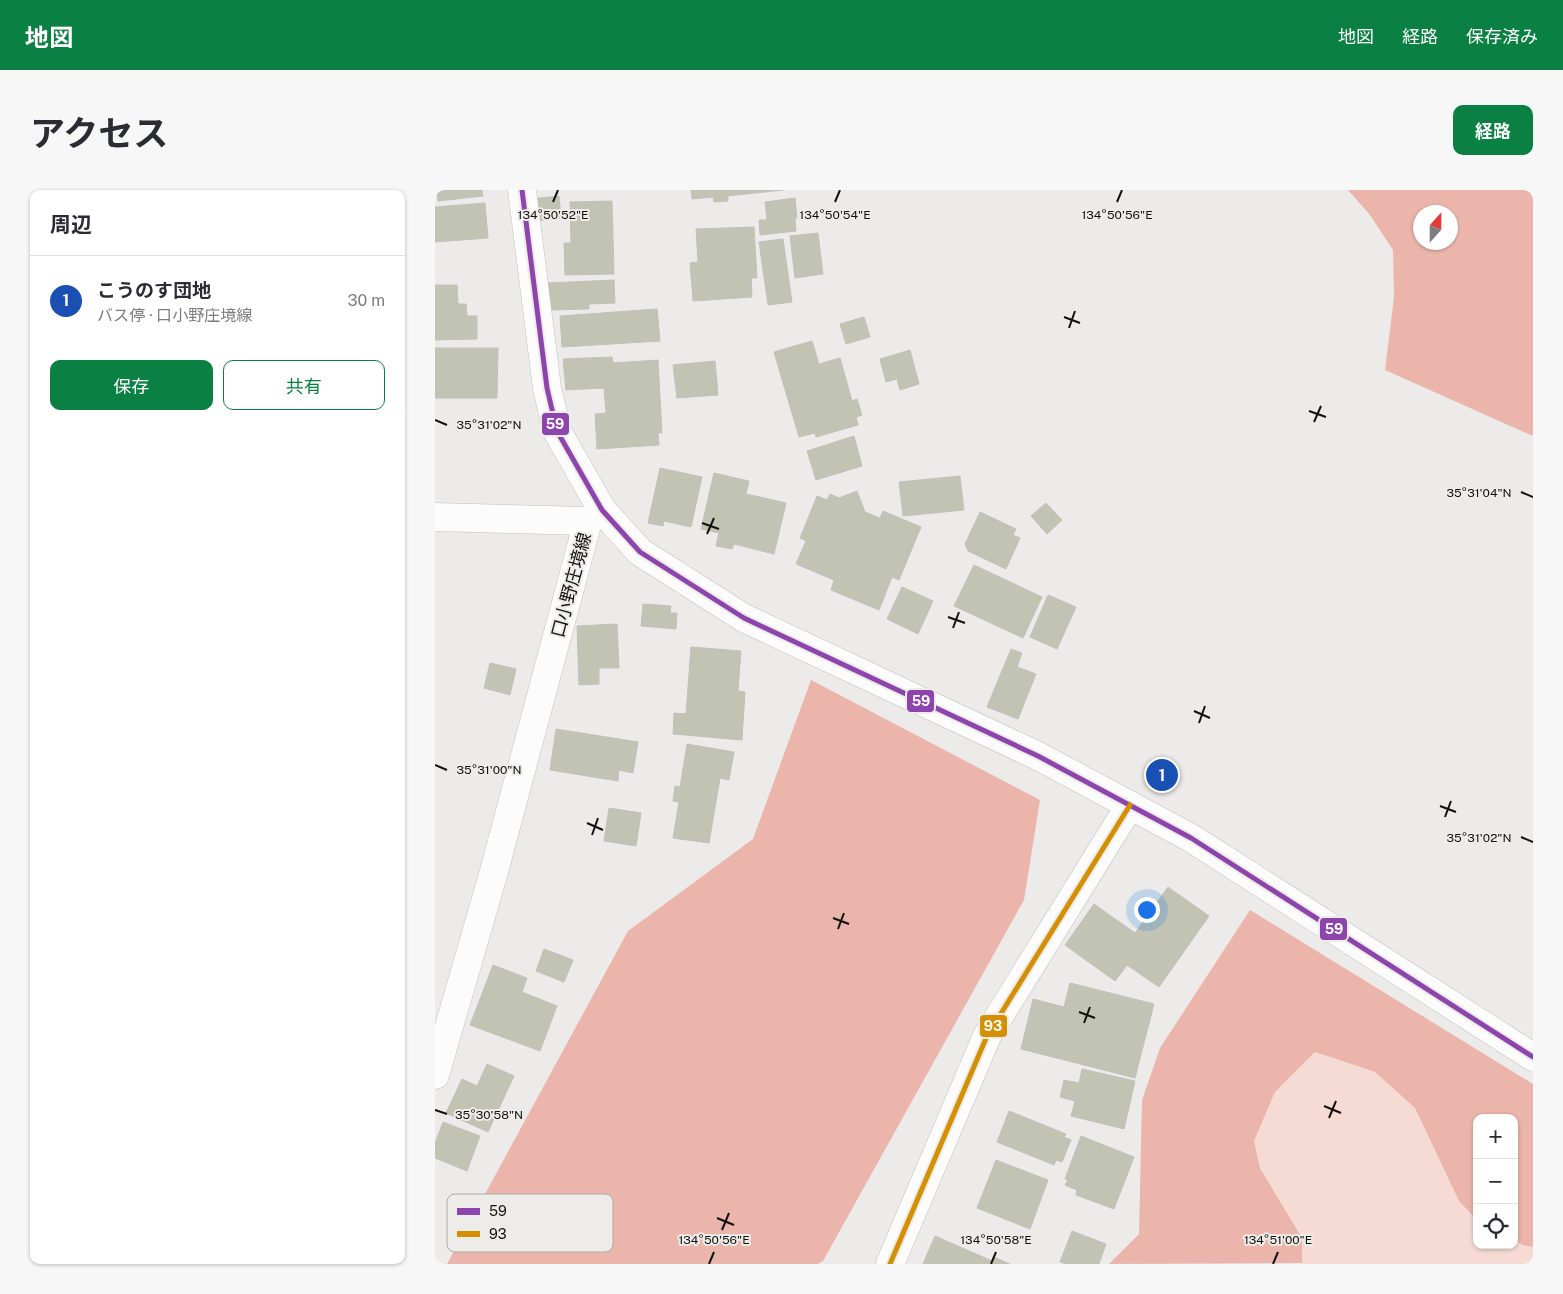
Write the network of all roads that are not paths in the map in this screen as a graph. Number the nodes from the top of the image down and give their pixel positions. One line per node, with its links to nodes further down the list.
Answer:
1 (522, 190): 2 (main road)
2 (595, 516): 3 (main road); 4 (main road, 口小野庄境線); 6 (main road, 口小野庄境線)
3 (435, 517)
4 (1130, 805): 5 (main road, 口小野庄境線); 7 (main road)
5 (1533, 1057)
6 (435, 1075)
7 (890, 1264)

